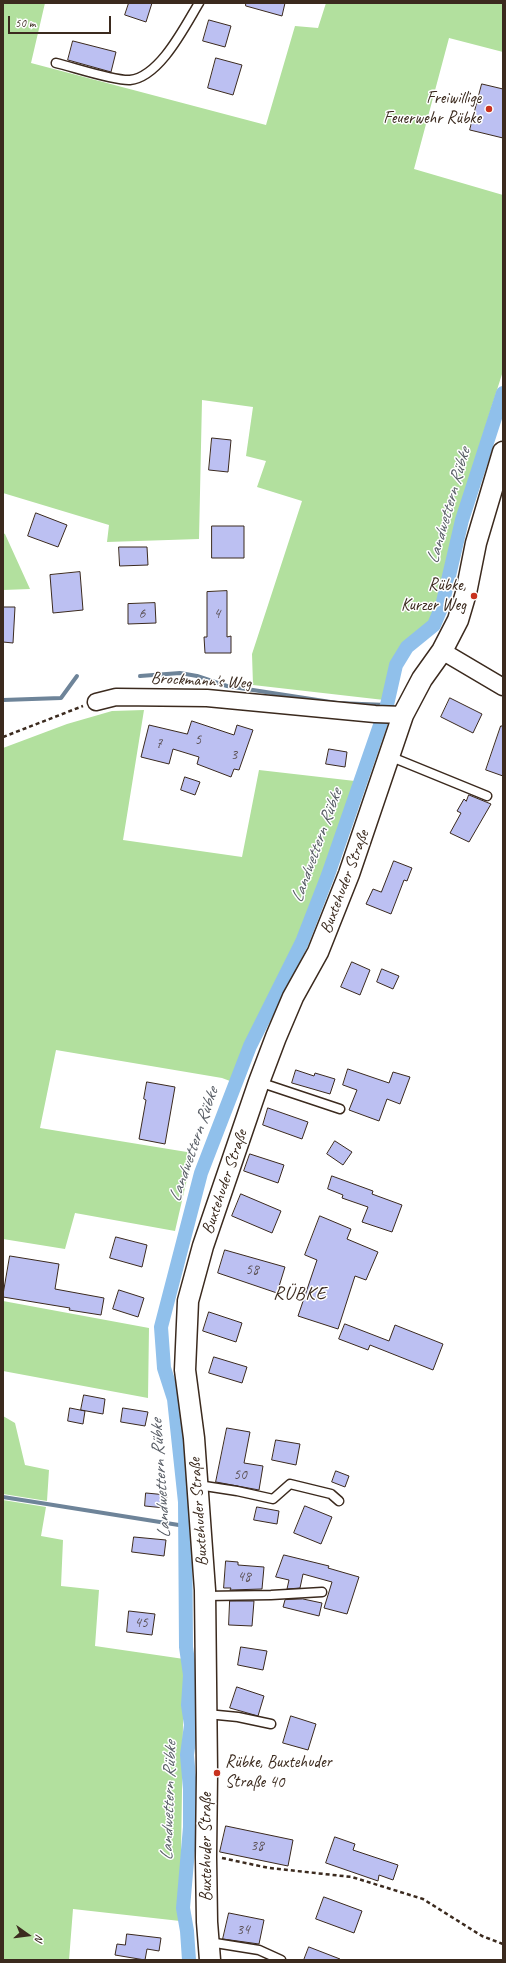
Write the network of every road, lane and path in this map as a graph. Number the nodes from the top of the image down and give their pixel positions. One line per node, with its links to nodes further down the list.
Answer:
1 (199, 3): 2 (lane)
2 (56, 63)
3 (503, 452): 4 (street, Buxtehuder Straße)
4 (442, 651): 5 (street); 7 (street, Buxtehuder Straße)
5 (503, 687)
6 (96, 702): 7 (street, Brockmann's Weg); 8 (path)
7 (398, 715): 9 (street, Buxtehuder Straße)
8 (3, 737)
9 (389, 756): 10 (lane); 11 (street, Buxtehuder Straße)
10 (488, 796)
11 (259, 1082): 12 (lane); 13 (street, Buxtehuder Straße)
12 (340, 1109)
13 (198, 1485): 14 (lane); 16 (street, Buxtehuder Straße)
14 (339, 1501)
15 (322, 1592): 16 (lane)
16 (205, 1596): 17 (street, Buxtehuder Straße)
17 (207, 1714): 18 (lane); 19 (street, Buxtehuder Straße)
18 (271, 1724)
19 (206, 1857): 20 (path); 21 (street, Buxtehuder Straße)
20 (503, 1944)
21 (209, 1951): 22 (lane)
22 (281, 1960)

